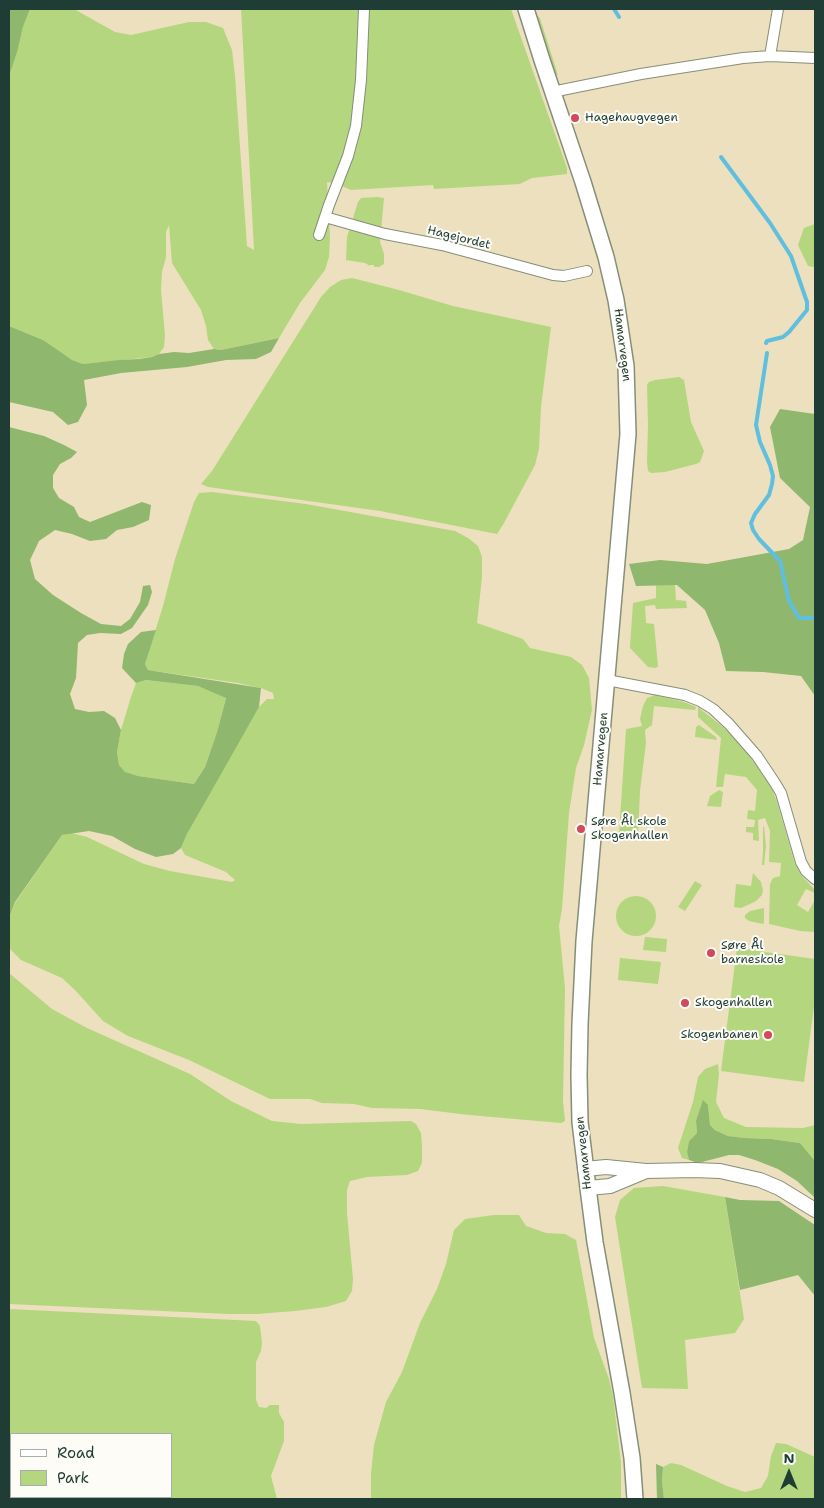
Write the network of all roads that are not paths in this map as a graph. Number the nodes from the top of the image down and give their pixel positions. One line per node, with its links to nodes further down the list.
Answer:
1 (364, 9): 7 (street)
2 (526, 9): 6 (main road, Hamarvegen)
3 (778, 9): 4 (street)
4 (770, 56): 5 (street); 6 (street)
5 (815, 58)
6 (552, 92): 10 (main road, Hamarvegen)
7 (325, 217): 8 (street); 9 (street, Hagejordet)
8 (319, 235)
9 (587, 271)
10 (607, 680): 11 (street); 12 (main road, Hamarvegen)
11 (815, 879)
12 (586, 1169): 13 (main road); 14 (main road, Hamarvegen)
13 (646, 1171): 14 (main road); 15 (main road)
14 (588, 1188): 16 (main road, Hamarvegen)
15 (815, 1210)
16 (635, 1499)

